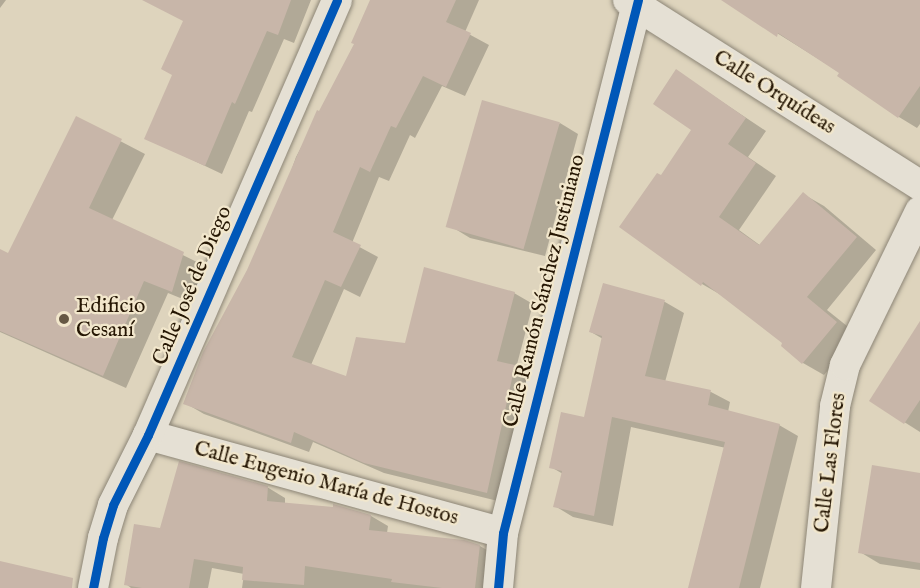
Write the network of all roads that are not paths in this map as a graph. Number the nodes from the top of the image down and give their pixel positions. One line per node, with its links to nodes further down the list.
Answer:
1 (337, 0): 5 (street, Calle José de Diego)
2 (634, 2): 3 (street, Calle Orquídeas); 6 (street, Calle Ramón Sánchez Justiniano)
3 (918, 180)
4 (920, 211): 9 (street, Calle Las Flores)
5 (148, 435): 6 (street, Calle Eugenio María de Hostos); 7 (street, Calle José de Diego)
6 (503, 533): 8 (street, Calle Ramón Sánchez Justiniano)
7 (93, 588)
8 (498, 588)
9 (816, 588)

